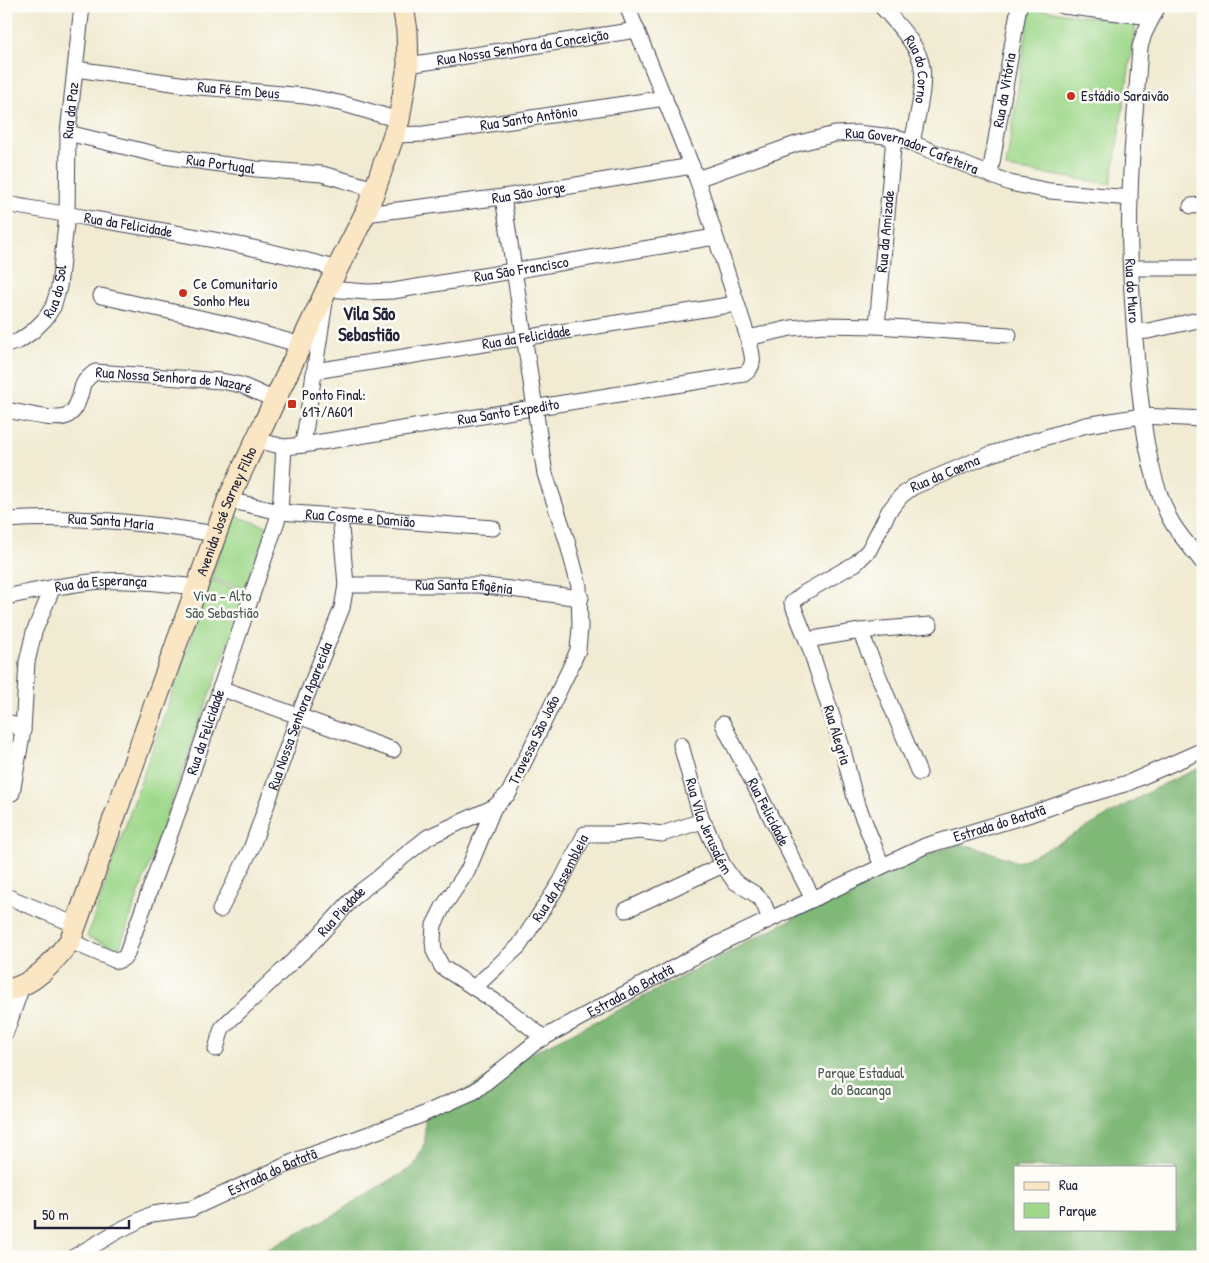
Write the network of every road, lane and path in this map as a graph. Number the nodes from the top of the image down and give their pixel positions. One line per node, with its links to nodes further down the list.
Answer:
1 (82, 6): 10 (street, Rua da Paz)
2 (403, 6): 9 (main road, Avenida José Sarney Filho)
3 (627, 6): 8 (street)
4 (881, 6): 15 (street, Rua do Corno)
5 (1019, 6): 17 (street, Rua da Vitória)
6 (1063, 6): 7 (street)
7 (1154, 12): 20 (street, Rua do Muro)
8 (638, 30): 9 (street, Rua Nossa Senhora da Conceição); 11 (street)
9 (408, 65): 12 (main road, Avenida José Sarney Filho)
10 (76, 69): 12 (street, Rua Fé Em Deus); 13 (street, Rua da Paz)
11 (665, 98): 12 (street, Rua Santo Antônio); 16 (street)
12 (396, 128): 18 (main road, Avenida José Sarney Filho)
13 (68, 133): 18 (street, Rua Portugal); 23 (street, Rua da Paz)
14 (894, 137): 15 (street, Rua Governador Cafeteira); 16 (street, Rua Governador Cafeteira); 33 (street, Rua da Amizade)
15 (912, 143): 17 (street, Rua Governador Cafeteira)
16 (694, 172): 19 (street, Rua São Jorge); 24 (street)
17 (990, 174): 20 (street, Rua Governador Cafeteira)
18 (375, 189): 22 (main road, Avenida José Sarney Filho)
19 (503, 197): 22 (street, Rua São Jorge); 28 (street)
20 (1130, 198): 25 (street, Rua do Muro)
21 (6, 204): 23 (street, Rua da Felicidade)
22 (366, 214): 27 (main road, Avenida José Sarney Filho)
23 (67, 215): 27 (street, Rua da Felicidade); 38 (street, Rua do Sol)
24 (715, 238): 28 (street, Rua São Francisco); 31 (street)
25 (1131, 268): 26 (street); 34 (street, Rua do Muro)
26 (1203, 268)
27 (338, 269): 29 (main road, Avenida José Sarney Filho)
28 (514, 271): 29 (street, Rua São Francisco); 36 (street)
29 (327, 290): 39 (main road, Avenida José Sarney Filho); 40 (street)
30 (101, 296): 39 (street)
31 (736, 304): 36 (street, Rua da Felicidade); 37 (street)
32 (1203, 319): 34 (street)
33 (877, 326): 35 (street); 37 (street)
34 (1135, 332): 44 (street, Rua do Muro)
35 (1009, 335)
36 (524, 338): 40 (street, Rua da Felicidade); 42 (street)
37 (748, 338): 42 (street, Rua Santo Expedito)
38 (6, 345)
39 (301, 345): 41 (main road, Avenida José Sarney Filho)
40 (315, 371): 47 (street)
41 (275, 400): 43 (street, Rua Nossa Senhora de Nazaré); 46 (main road, Avenida José Sarney Filho)
42 (534, 407): 47 (street, Rua Santo Expedito); 60 (street, Travessa São João)
43 (6, 410)
44 (1142, 416): 45 (street, Rua da Caema); 55 (street, Rua do Muro); 61 (street, Rua da Caema)
45 (1203, 419)
46 (256, 440): 48 (street, Rua Santo Expedito); 49 (main road, Avenida José Sarney Filho)
47 (303, 445): 48 (street, Rua Santo Expedito)
48 (284, 447): 50 (street, Rua da Felicidade)
49 (228, 500): 50 (street, Rua Cosme e Damião); 54 (main road, Avenida José Sarney Filho)
50 (280, 512): 51 (street, Rua Cosme e Damião); 65 (street, Rua da Felicidade)
51 (340, 516): 53 (street, Rua Cosme e Damião); 56 (street, Rua Nossa Senhora Aparecida)
52 (6, 520): 54 (street, Rua Santa Maria)
53 (493, 528)
54 (216, 534): 58 (main road, Avenida José Sarney Filho)
55 (1200, 555)
56 (346, 585): 60 (street, Rua Santa Efigênia); 66 (street, Rua Nossa Senhora Aparecida)
57 (53, 587): 58 (street, Rua da Esperança); 59 (street, Rua da Esperança); 69 (street)
58 (197, 588): 84 (main road, Avenida José Sarney Filho)
59 (6, 597)
60 (581, 598): 75 (street, Travessa São João)
61 (792, 604): 64 (street, Rua Alegria)
62 (930, 625): 63 (street)
63 (860, 631): 64 (street); 73 (street)
64 (807, 640): 78 (street, Rua Alegria)
65 (220, 688): 66 (street); 84 (street, Rua da Felicidade)
66 (298, 717): 71 (street); 81 (street, Rua Nossa Senhora Aparecida)
67 (6, 721): 69 (street)
68 (723, 724): 80 (street, Rua Felicidade)
69 (23, 730): 74 (street)
70 (681, 745): 76 (street, Rua Vila Jerusalém)
71 (393, 750)
72 (1203, 750): 78 (street, Estrada do Batatã)
73 (919, 773)
74 (12, 793)
75 (494, 807): 86 (street, Travessa São João); 89 (street, Rua Piedade)
76 (702, 821): 77 (street, Rua Vila Jerusalém); 86 (street, Rua da Assembleia)
77 (723, 865): 82 (street); 83 (street, Rua Vila Jerusalém)
78 (882, 866): 80 (street, Estrada do Batatã)
79 (6, 896): 84 (street)
80 (812, 899): 83 (street, Estrada do Batatã)
81 (220, 910)
82 (626, 910)
83 (770, 919): 88 (street, Estrada do Batatã)
84 (73, 933): 85 (main road)
85 (14, 988): 87 (street)
86 (474, 988): 88 (street, Travessa São João)
87 (6, 1032)
88 (544, 1038): 90 (street, Estrada do Batatã)
89 (216, 1049)
90 (74, 1257)

